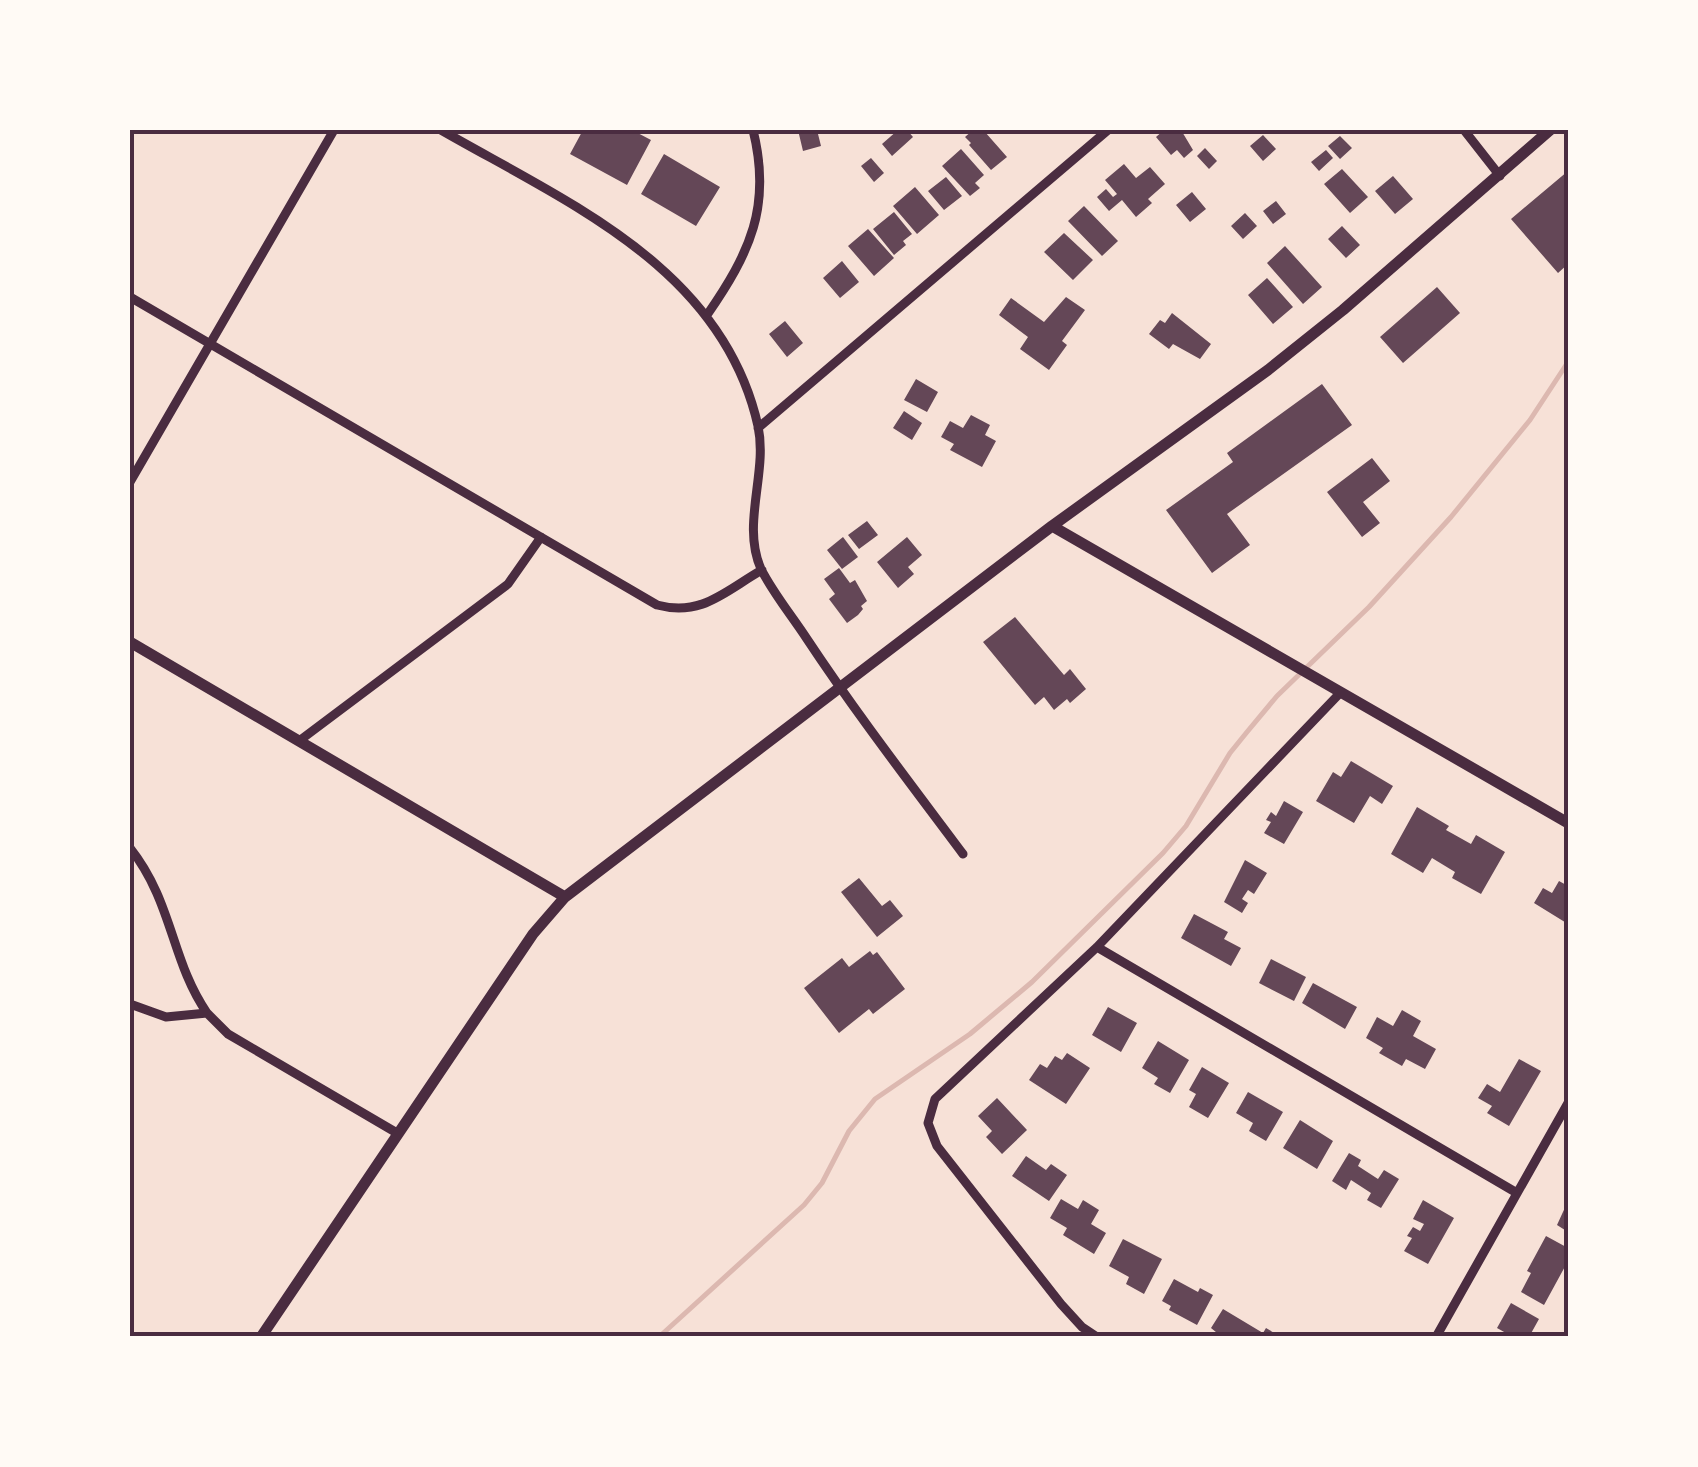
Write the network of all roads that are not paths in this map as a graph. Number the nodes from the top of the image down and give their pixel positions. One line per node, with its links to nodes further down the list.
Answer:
1 (334, 130): 10 (street)
2 (441, 130): 9 (street)
3 (753, 130): 9 (street)
4 (1108, 130): 11 (street)
5 (1464, 130): 7 (street)
6 (1550, 130): 7 (street)
7 (1500, 176): 13 (street)
8 (130, 296): 10 (street)
9 (708, 315): 11 (street)
10 (210, 343): 12 (street); 14 (street)
11 (758, 428): 15 (street)
12 (130, 482)
13 (1052, 526): 17 (street); 18 (street)
14 (541, 537): 15 (street); 19 (street)
15 (762, 570): 17 (street)
16 (130, 642): 19 (street)
17 (840, 688): 22 (street); 23 (street)
18 (1341, 692): 20 (street); 24 (street)
19 (300, 741): 23 (street)
20 (1568, 823)
21 (130, 848): 26 (street)
22 (964, 854)
23 (564, 897): 28 (street)
24 (1097, 948): 29 (street); 31 (street)
25 (130, 1004): 26 (street)
26 (207, 1013): 28 (street)
27 (1568, 1103): 29 (street)
28 (397, 1133): 30 (street)
29 (1517, 1192): 32 (street)
30 (260, 1337)
31 (1097, 1337)
32 (1436, 1337)

